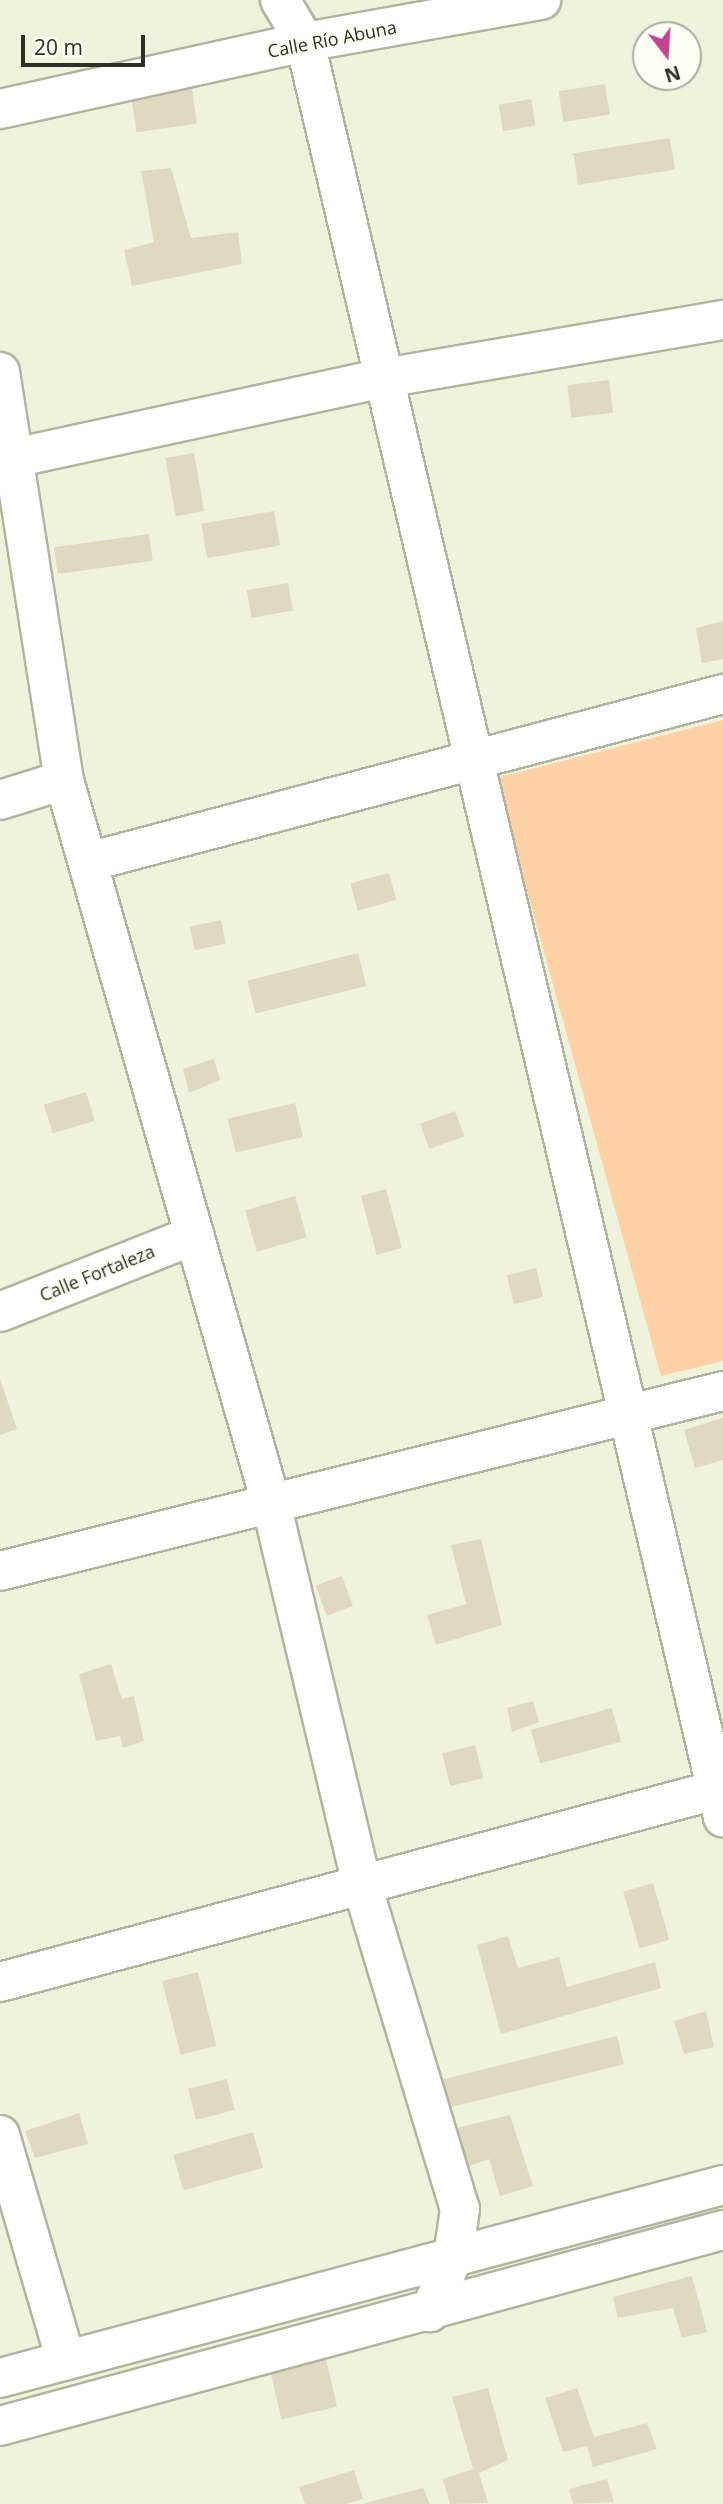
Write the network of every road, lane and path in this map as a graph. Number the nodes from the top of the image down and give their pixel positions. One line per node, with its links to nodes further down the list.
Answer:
1 (280, 0): 3 (street)
2 (541, 0): 3 (street, Calle Río Abuna)
3 (305, 42): 4 (street, Calle Río Abuna); 7 (street)
4 (0, 109)
5 (723, 320): 7 (street)
6 (0, 372): 8 (street)
7 (384, 378): 8 (street); 10 (street)
8 (7, 460): 11 (street)
9 (723, 694): 10 (street)
10 (474, 761): 13 (street); 17 (street)
11 (64, 779): 12 (street); 13 (street)
12 (0, 800)
13 (88, 862): 14 (street)
14 (194, 1235): 15 (street, Calle Fortaleza); 18 (street)
15 (0, 1312)
16 (723, 1391): 17 (street)
17 (628, 1415): 18 (street); 20 (street)
18 (271, 1503): 19 (street); 21 (street)
19 (0, 1570)
20 (721, 1798): 21 (street)
21 (362, 1885): 22 (street); 26 (street)
22 (0, 1982)
23 (0, 2135): 28 (street)
24 (723, 2185): 26 (street)
25 (723, 2230): 27 (street)
26 (453, 2257): 27 (street); 28 (street)
27 (430, 2312): 30 (street)
28 (66, 2361): 29 (street)
29 (0, 2378)
30 (0, 2426)

